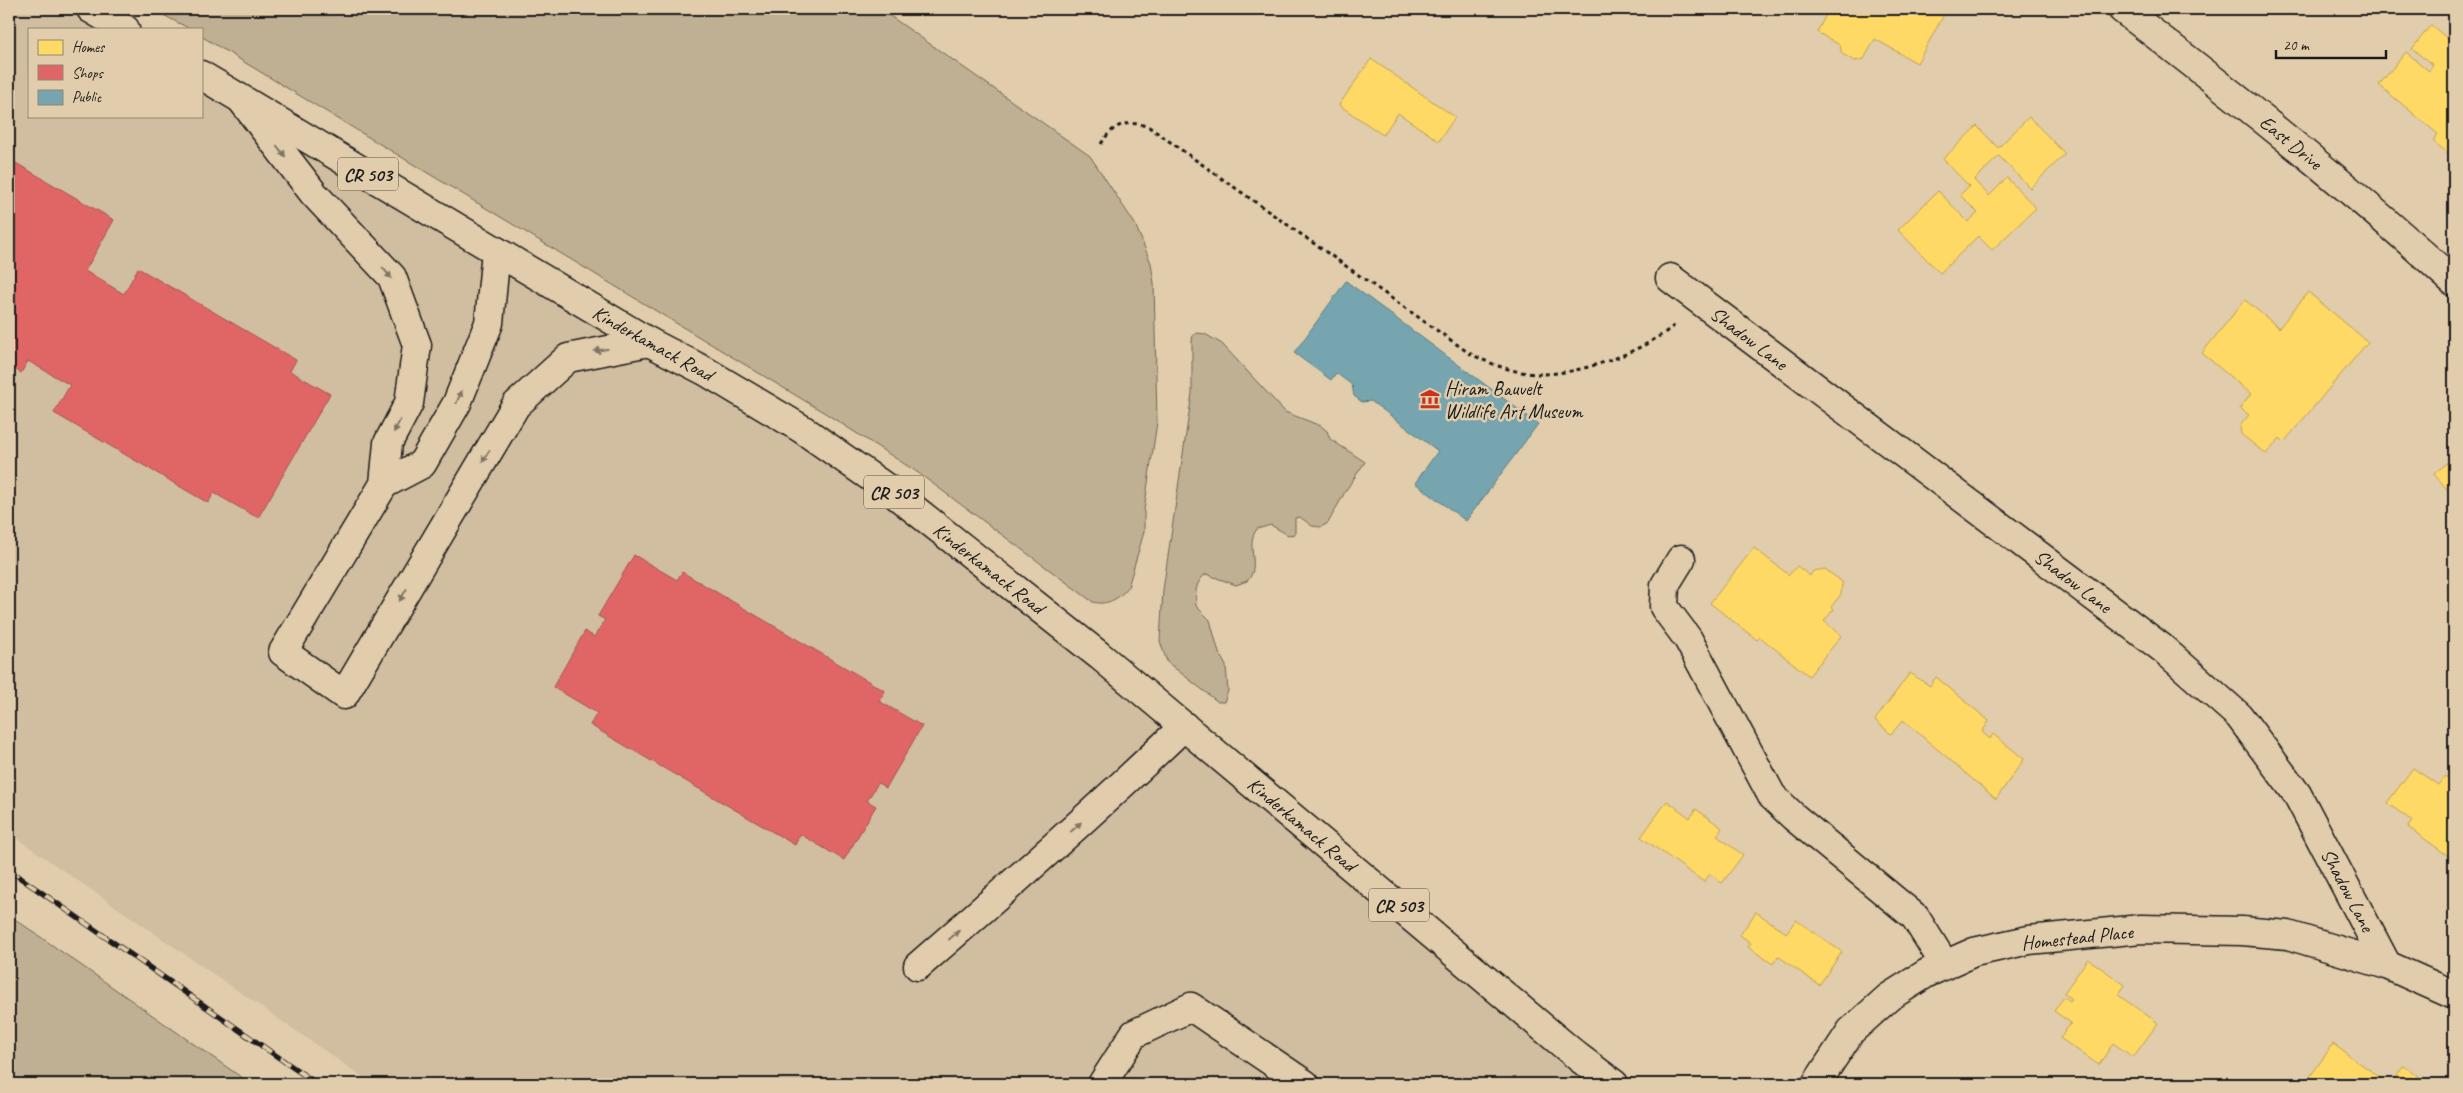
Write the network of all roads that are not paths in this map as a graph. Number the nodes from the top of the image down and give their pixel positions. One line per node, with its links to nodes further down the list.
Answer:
1 (91, 9): 3 (street)
2 (2122, 9): 8 (street, East Drive)
3 (123, 28)
4 (202, 76): 5 (street, Kinderkamack Road / CR 503)
5 (240, 98): 6 (street, Kinderkamack Road / CR 503); 10 (street, one-way to 10)
6 (496, 251): 9 (street, Kinderkamack Road / CR 503); 10 (street, one-way to 6)
7 (1670, 278): 14 (street, Shadow Lane)
8 (2454, 282)
9 (648, 342): 10 (street, one-way to 10); 12 (street, Kinderkamack Road / CR 503)
10 (384, 484)
11 (1681, 559): 13 (street)
12 (1184, 726): 15 (street, one-way to 12); 19 (street, Kinderkamack Road / CR 503)
13 (1945, 965): 14 (street, Homestead Place); 20 (street, Homestead Place)
14 (2387, 965): 16 (street, Homestead Place)
15 (918, 966)
16 (2454, 995)
17 (1102, 1084): 18 (street)
18 (1305, 1084)
19 (1614, 1084)
20 (1816, 1084)

